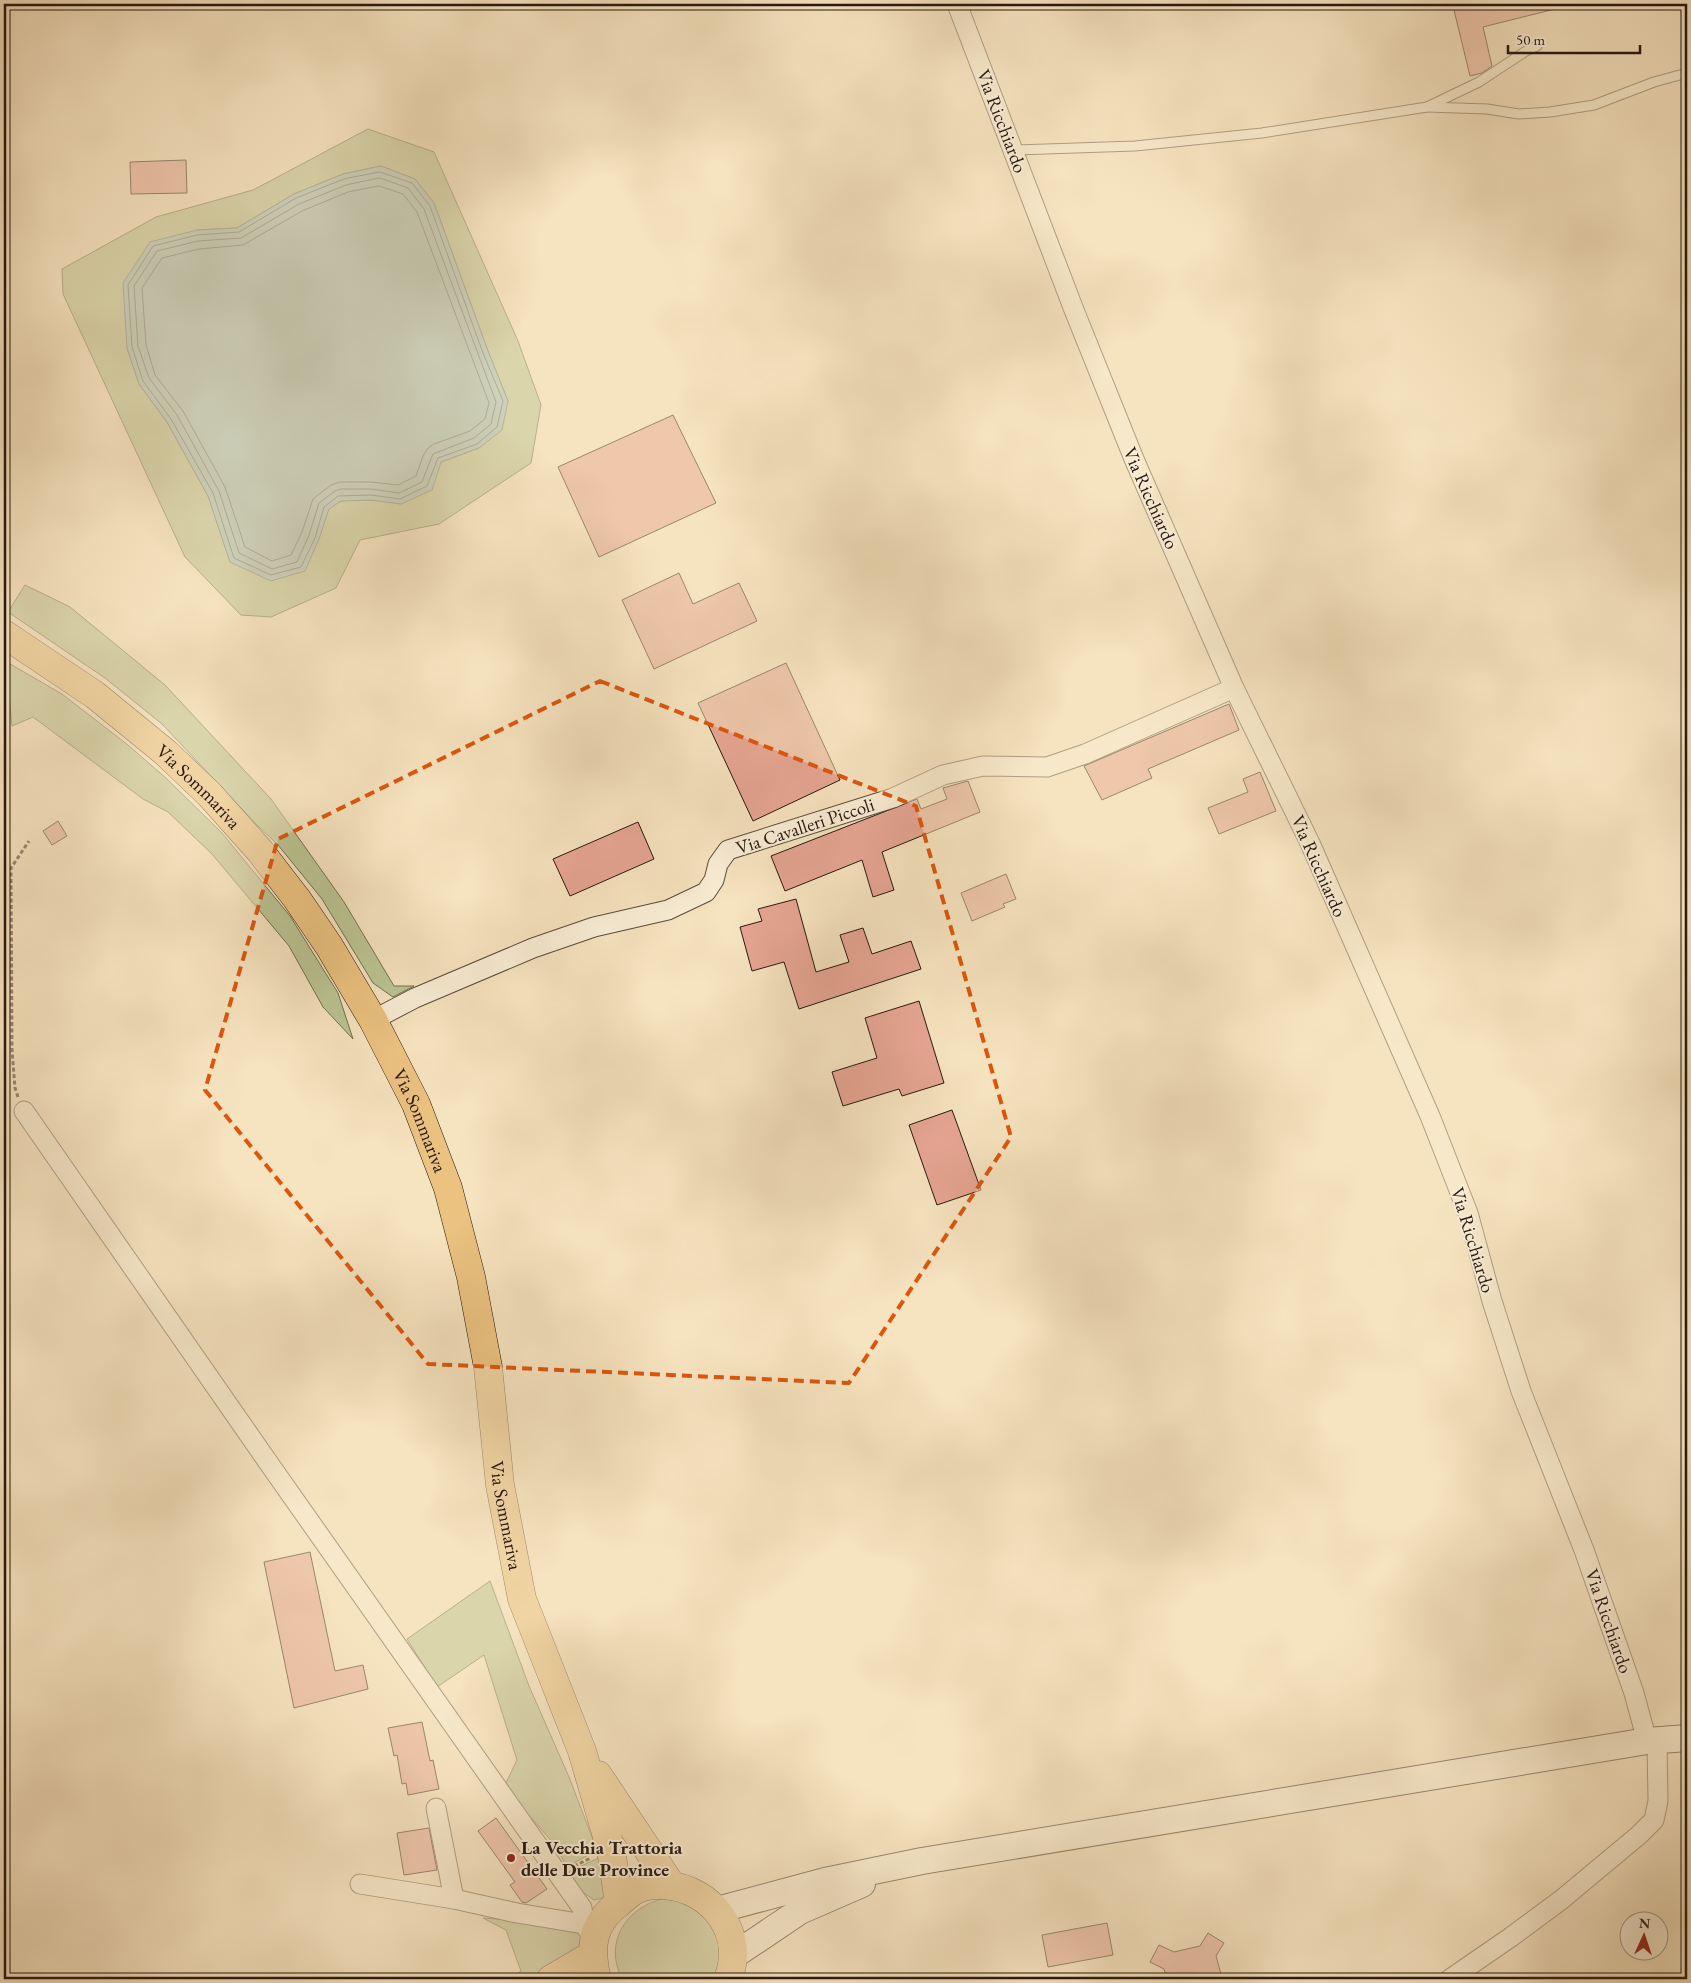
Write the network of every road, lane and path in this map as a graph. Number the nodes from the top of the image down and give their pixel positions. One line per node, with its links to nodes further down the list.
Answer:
1 (957, 4): 5 (street, Via Ricchiardo)
2 (1538, 46): 4 (lane)
3 (1687, 73): 4 (lane)
4 (1427, 107): 5 (lane)
5 (1013, 150): 7 (street, Via Ricchiardo)
6 (5, 634): 9 (main road, Via Sommariva)
7 (1234, 688): 9 (street, Via Cavalleri Piccoli); 12 (street, Via Ricchiardo)
8 (29, 841): 10 (path)
9 (373, 1020): 13 (main road, Via Sommariva)
10 (24, 1111): 20 (street)
11 (1687, 1738): 12 (main road)
12 (1652, 1741): 15 (main road); 23 (street, Via Ricchiardo)
13 (582, 1751): 17 (main road); 20 (main road)
14 (436, 1808): 18 (street)
15 (993, 1849): 19 (main road); 21 (main road)
16 (360, 1884): 18 (street)
17 (672, 1886): 19 (main road); 20 (main road)
18 (454, 1899): 20 (street)
19 (717, 1910): 21 (main road)
20 (596, 1931): 22 (main road)
21 (730, 1968)
22 (551, 1979)
23 (1450, 1979)

